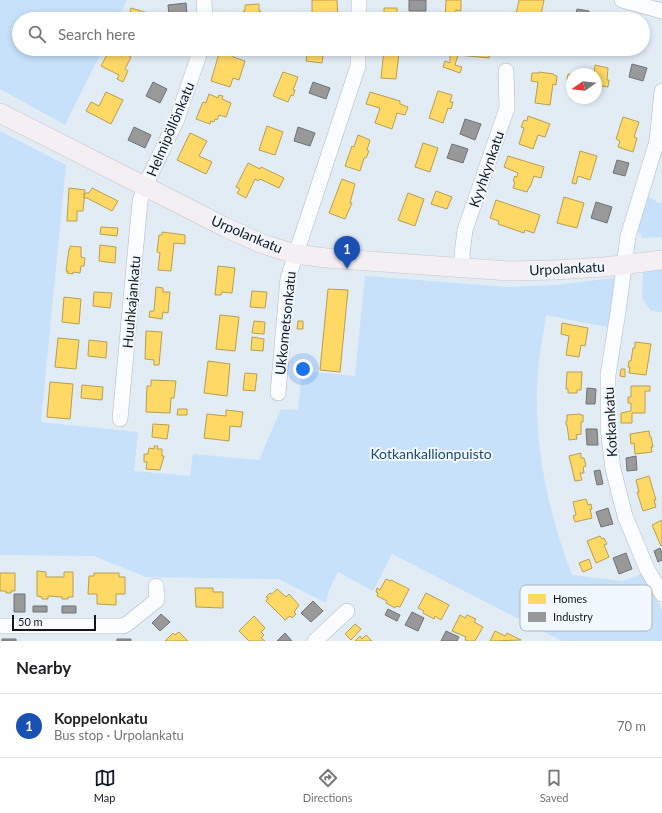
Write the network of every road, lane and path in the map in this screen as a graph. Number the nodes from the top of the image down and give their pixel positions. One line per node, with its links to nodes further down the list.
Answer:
1 (204, 0): 5 (street)
2 (359, 0): 6 (street)
3 (622, 0): 4 (street)
4 (662, 11)
5 (205, 12)
6 (359, 12)
7 (199, 56): 12 (street, Helmipöllönkatu)
8 (358, 56): 13 (street, Ukkometsonkatu)
9 (506, 70): 16 (street, Kyyhkynkatu)
10 (662, 91): 15 (street, Kotkankatu)
11 (0, 113): 12 (main road, Urpolankatu)
12 (145, 186): 13 (main road, Urpolankatu); 18 (street, Huuhkajankatu)
13 (295, 254): 16 (main road, Urpolankatu); 17 (street, Ukkometsonkatu)
14 (662, 260): 15 (main road, Urpolankatu)
15 (625, 264): 16 (main road, Urpolankatu); 20 (street, Kotkankatu)
16 (463, 267)
17 (278, 394)
18 (120, 419)
19 (156, 586): 22 (street)
20 (662, 594)
21 (347, 611): 23 (street)
22 (0, 626)
23 (315, 641)

